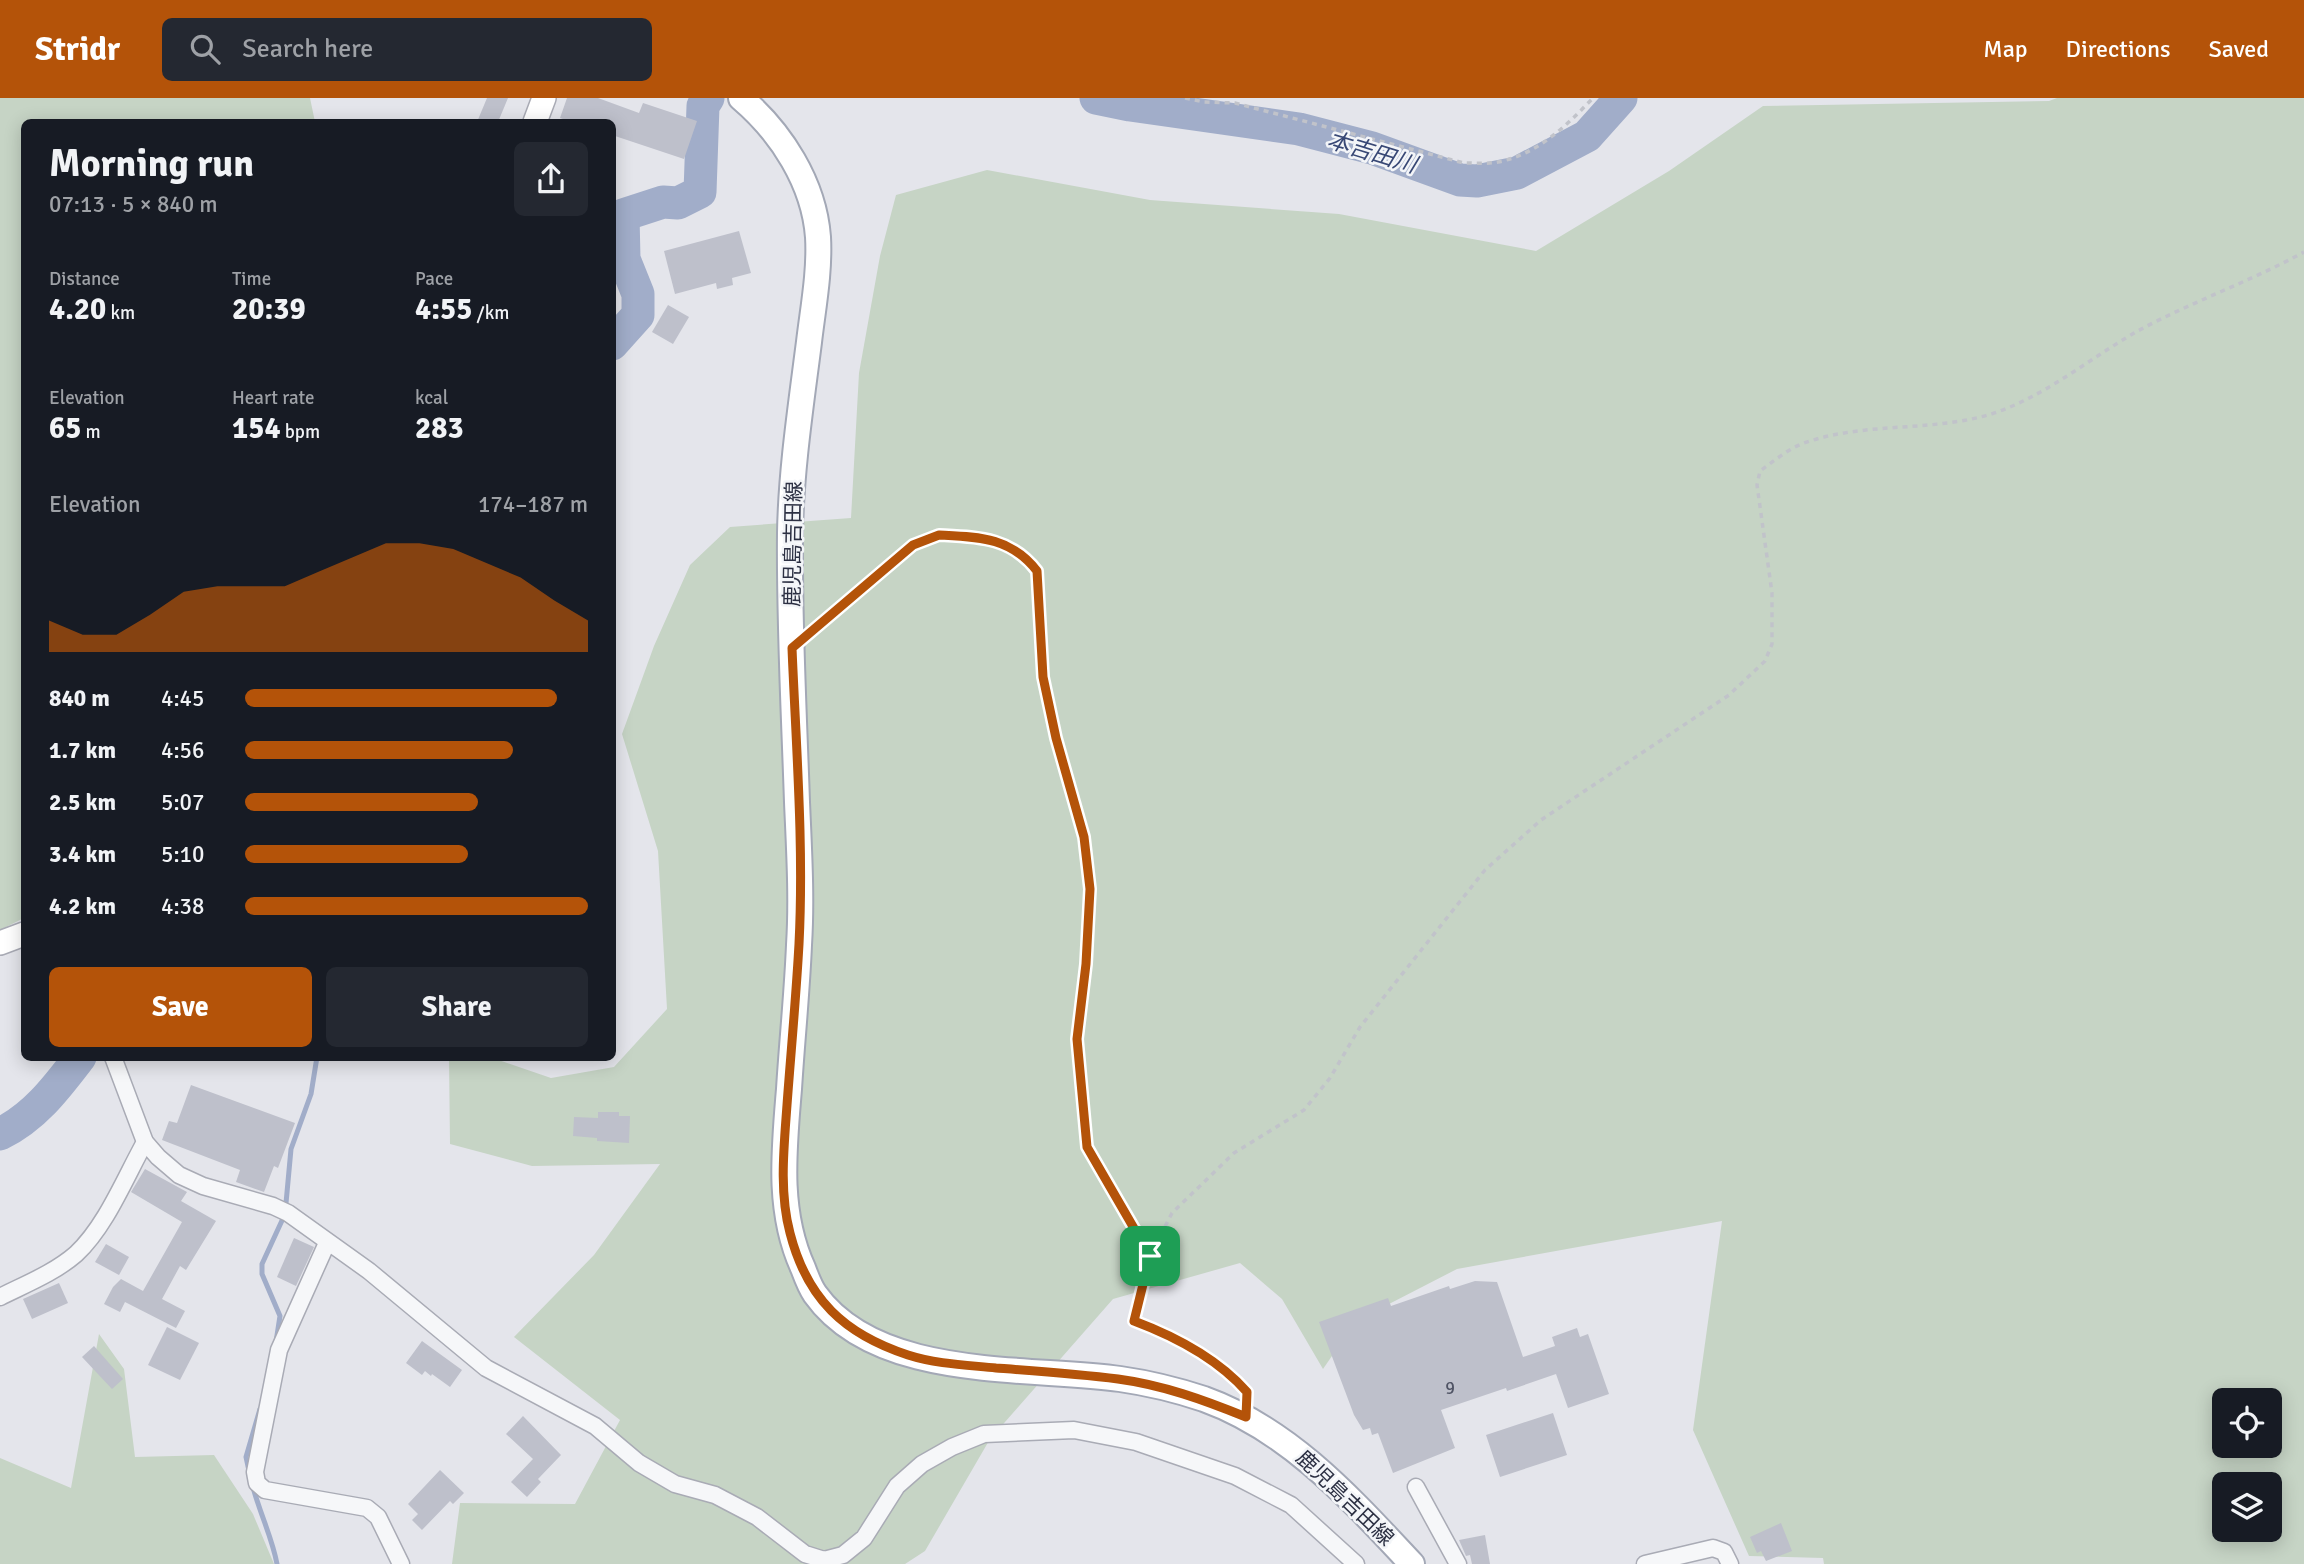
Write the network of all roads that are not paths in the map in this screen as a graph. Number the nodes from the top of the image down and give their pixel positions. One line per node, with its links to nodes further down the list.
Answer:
1 (544, 98): 3 (street)
2 (744, 100): 13 (main road, 鹿児島吉田線)
3 (536, 119)
4 (21, 935): 5 (street)
5 (0, 943)
6 (115, 1061): 7 (street)
7 (145, 1142): 8 (street); 9 (street)
8 (327, 1243): 11 (street); 12 (street)
9 (0, 1297)
10 (1416, 1487): 14 (street)
11 (401, 1564)
12 (1356, 1564)
13 (1412, 1564)
14 (1458, 1564)
15 (1645, 1564): 16 (street)
16 (1730, 1564)

